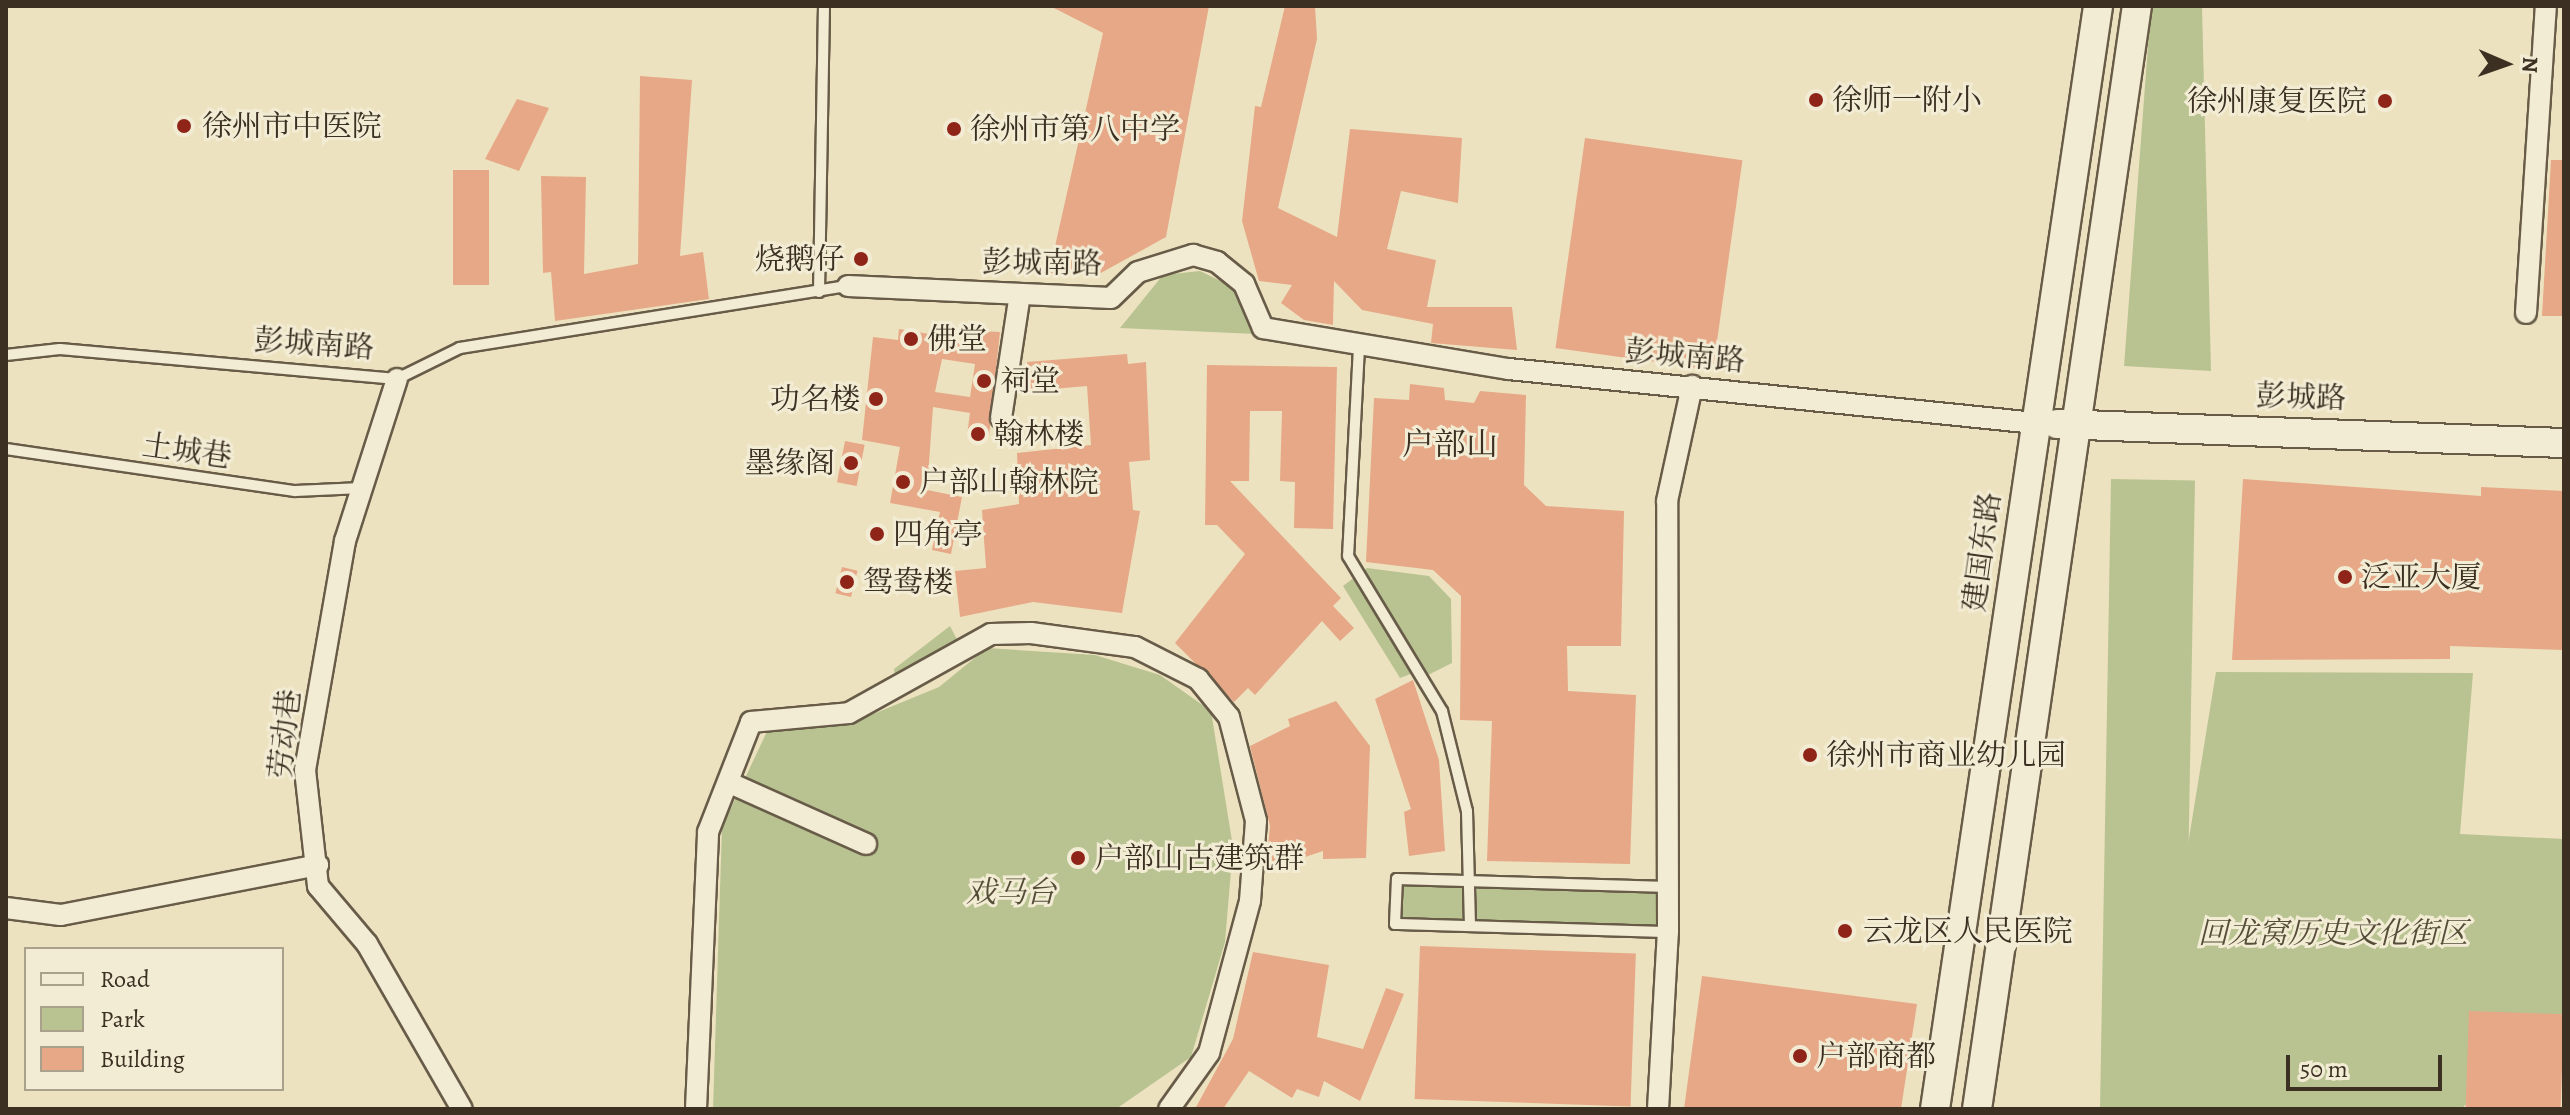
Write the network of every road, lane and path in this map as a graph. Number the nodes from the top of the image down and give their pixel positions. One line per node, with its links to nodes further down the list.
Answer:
1 (824, 6): 6 (lane)
2 (2098, 6): 14 (main road, 建国东路)
3 (2137, 6): 15 (main road)
4 (2546, 6): 8 (street)
5 (848, 286): 6 (lane, 彭城南路); 7 (street, 彭城南路)
6 (819, 292): 11 (lane, 彭城南路)
7 (1020, 294): 9 (street, 彭城南路); 13 (street)
8 (2526, 313)
9 (1359, 347): 12 (street, 彭城南路); 22 (lane)
10 (6, 355): 11 (lane, 彭城南路)
11 (397, 379): 18 (street, 劳动巷)
12 (1692, 386): 14 (street, 彭城南路); 23 (street)
13 (1001, 418)
14 (2035, 423): 15 (main road, 彭城路); 31 (main road, 建国东路)
15 (2076, 424): 16 (main road, 彭城路); 32 (main road)
16 (2564, 443)
17 (6, 449): 18 (lane, 土城巷)
18 (362, 488): 21 (street, 劳动巷)
19 (732, 784): 20 (street); 28 (street); 29 (street)
20 (866, 844)
21 (318, 865): 24 (street); 27 (street, 劳动巷)
22 (1471, 880): 23 (lane); 25 (lane); 25 (lane)
23 (1669, 887): 26 (street)
24 (6, 908)
25 (1470, 926): 26 (lane)
26 (1668, 932): 30 (street)
27 (462, 1109)
28 (696, 1109)
29 (1169, 1109)
30 (1658, 1109)
31 (1935, 1109)
32 (1977, 1109)

